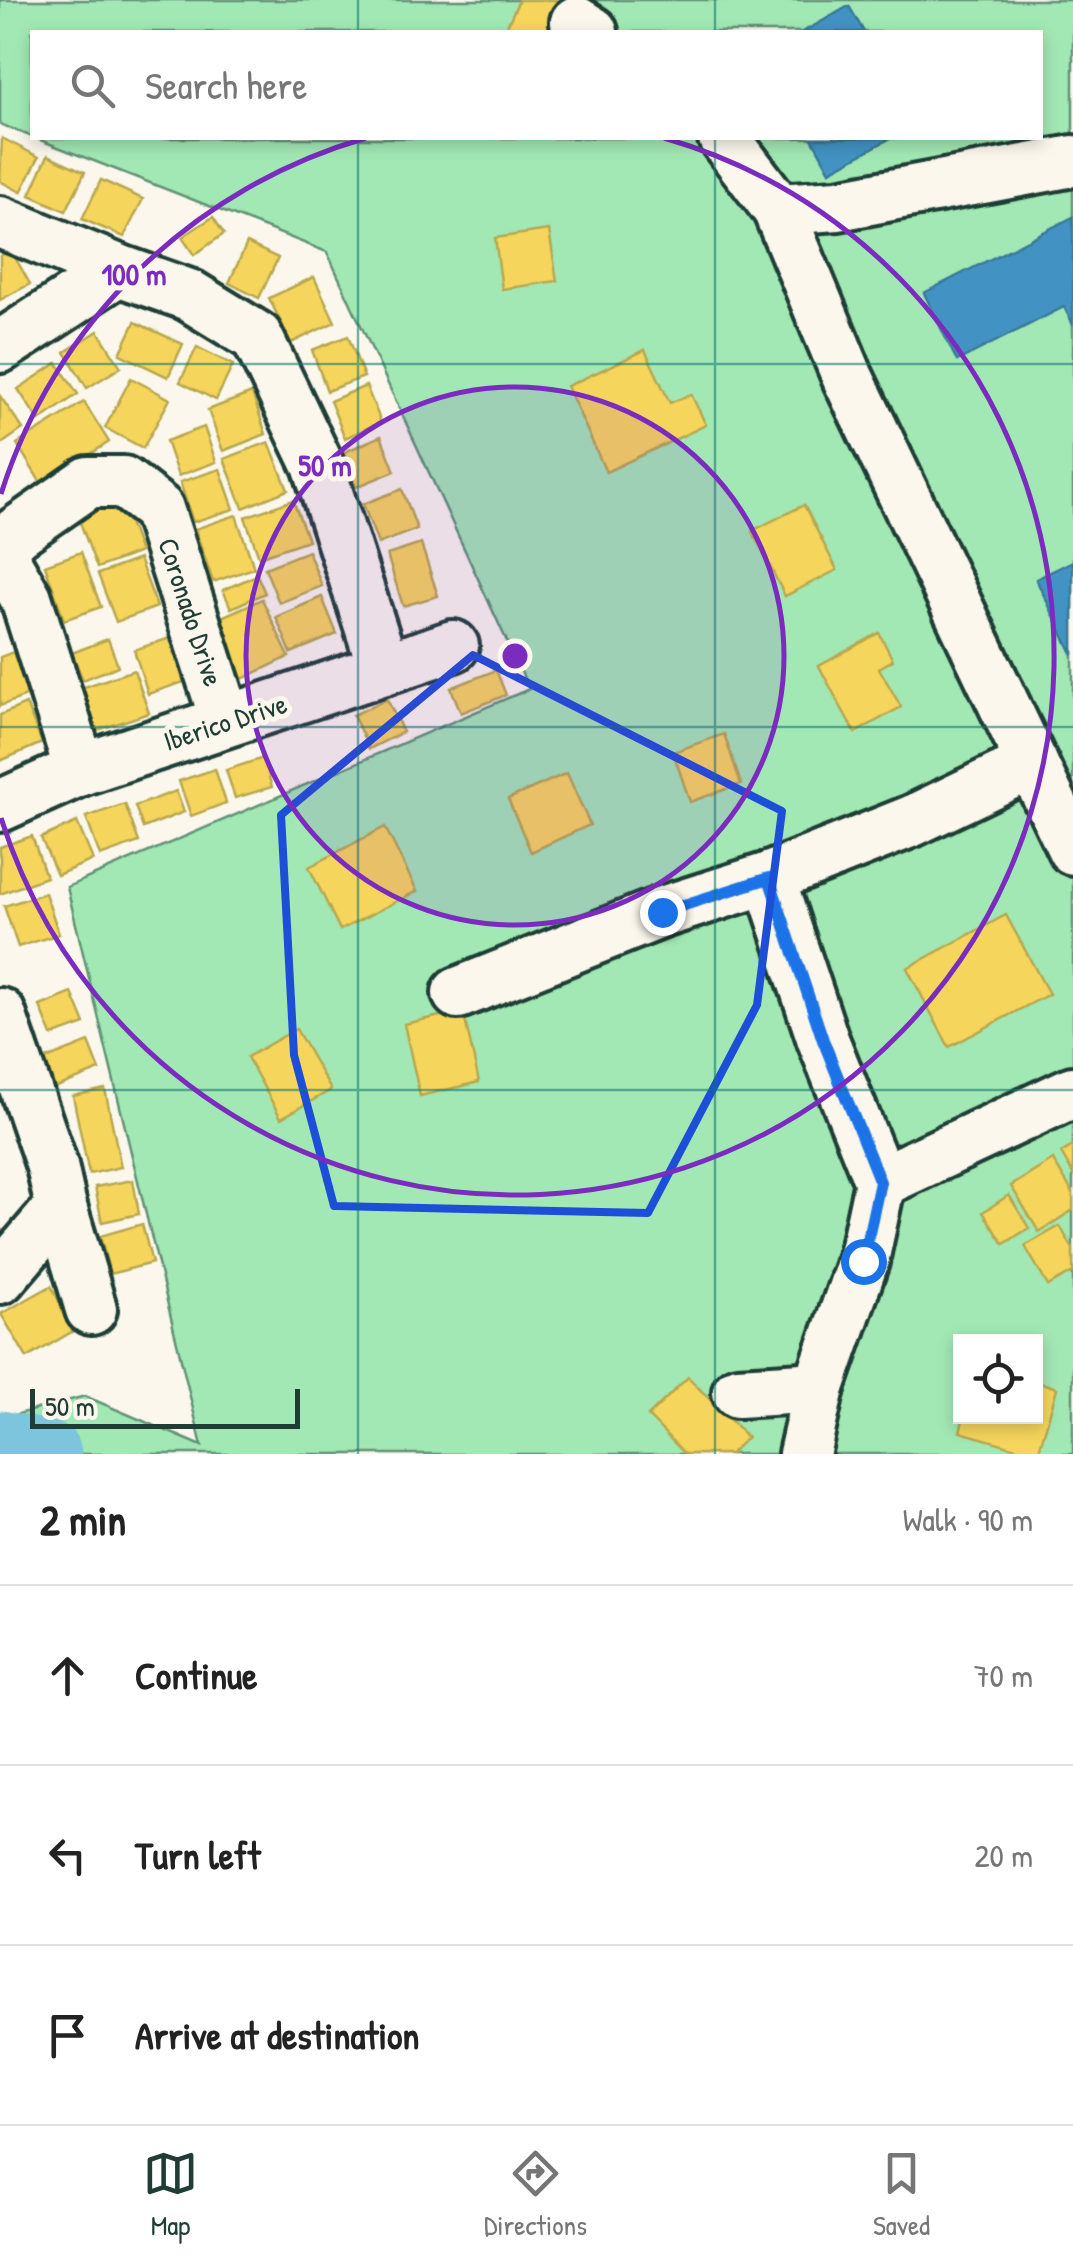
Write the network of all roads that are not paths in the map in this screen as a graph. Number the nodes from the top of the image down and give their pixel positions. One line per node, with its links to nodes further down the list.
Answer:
1 (726, 140): 3 (street)
2 (1073, 161): 3 (street)
3 (778, 209): 12 (street)
4 (0, 222): 5 (street)
5 (118, 270): 6 (street); 10 (street)
6 (0, 347)
7 (0, 544): 11 (street, Coronado Drive)
8 (0, 553): 13 (street)
9 (453, 646): 10 (street, Iberico Drive)
10 (384, 670): 11 (street, Iberico Drive)
11 (226, 721): 13 (street, Iberico Drive)
12 (1032, 763): 15 (street); 16 (street)
13 (80, 770): 14 (street, Iberico Drive)
14 (0, 806)
15 (1073, 849)
16 (769, 878): 17 (street); 20 (street)
17 (458, 993)
18 (0, 1014): 21 (street)
19 (1073, 1092): 20 (street)
20 (880, 1182): 24 (street)
21 (61, 1207): 22 (street); 23 (street)
22 (0, 1278)
23 (91, 1309)
24 (819, 1388): 25 (street); 26 (street)
25 (738, 1392)
26 (804, 1454)

